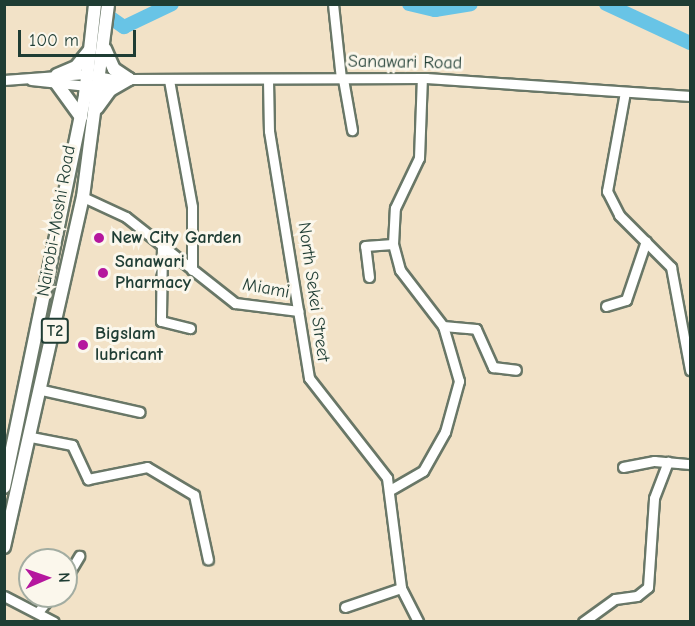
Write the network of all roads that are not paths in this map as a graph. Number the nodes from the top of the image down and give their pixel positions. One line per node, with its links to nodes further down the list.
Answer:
1 (95, 4): 5 (highway, Nairobi-Moshi Road / T2)
2 (108, 4): 4 (highway, Nairobi-Moshi Road / T2)
3 (333, 4): 7 (street)
4 (105, 35): 10 (highway); 13 (highway, Nairobi-Moshi Road / T2)
5 (90, 51): 9 (highway); 13 (highway, Nairobi-Moshi Road / T2)
6 (422, 78): 7 (street, Sanawari Road); 14 (street, Sanawari Road); 21 (street)
7 (342, 79): 12 (street, Sanawari Road); 18 (street)
8 (4, 80): 9 (street, Sanawari Road)
9 (57, 80): 13 (street, Sanawari Road); 17 (highway)
10 (124, 80): 11 (street, Sanawari Road); 13 (street, Sanawari Road); 16 (highway)
11 (169, 80): 12 (street, Sanawari Road); 23 (street)
12 (268, 80): 26 (street, North Sekei Street)
13 (93, 81): 16 (highway, Nairobi-Moshi Road / T2); 17 (highway, Nairobi-Moshi Road / T2)
14 (625, 92): 15 (street, Sanawari Road); 20 (street)
15 (690, 96)
16 (94, 113): 19 (highway, Nairobi-Moshi Road / T2)
17 (81, 117): 37 (highway, Nairobi-Moshi Road / T2)
18 (352, 130)
19 (82, 197): 22 (street, Miami); 31 (highway, Nairobi-Moshi Road / T2)
20 (646, 241): 25 (street); 30 (street)
21 (393, 244): 24 (street); 27 (street)
22 (162, 245): 23 (street, Miami); 28 (street)
23 (192, 270): 26 (street, Miami)
24 (369, 277)
25 (606, 306)
26 (298, 311): 38 (street, North Sekei Street)
27 (443, 326): 29 (street); 38 (street)
28 (190, 328)
29 (516, 370)
30 (690, 370)
31 (42, 390): 32 (street); 33 (highway, Nairobi-Moshi Road / T2)
32 (140, 412)
33 (31, 437): 39 (highway, Nairobi-Moshi Road / T2); 40 (street)
34 (669, 462): 35 (street); 36 (street); 48 (street)
35 (690, 464)
36 (623, 467)
37 (4, 488)
38 (390, 490): 41 (street, North Sekei Street)
39 (4, 547)
40 (208, 560)
41 (401, 588): 43 (street); 47 (street, North Sekei Street)
42 (4, 596): 45 (street)
43 (345, 607)
44 (41, 608): 45 (street)
45 (38, 612): 46 (street)
46 (54, 621)
47 (418, 621)
48 (583, 621)

